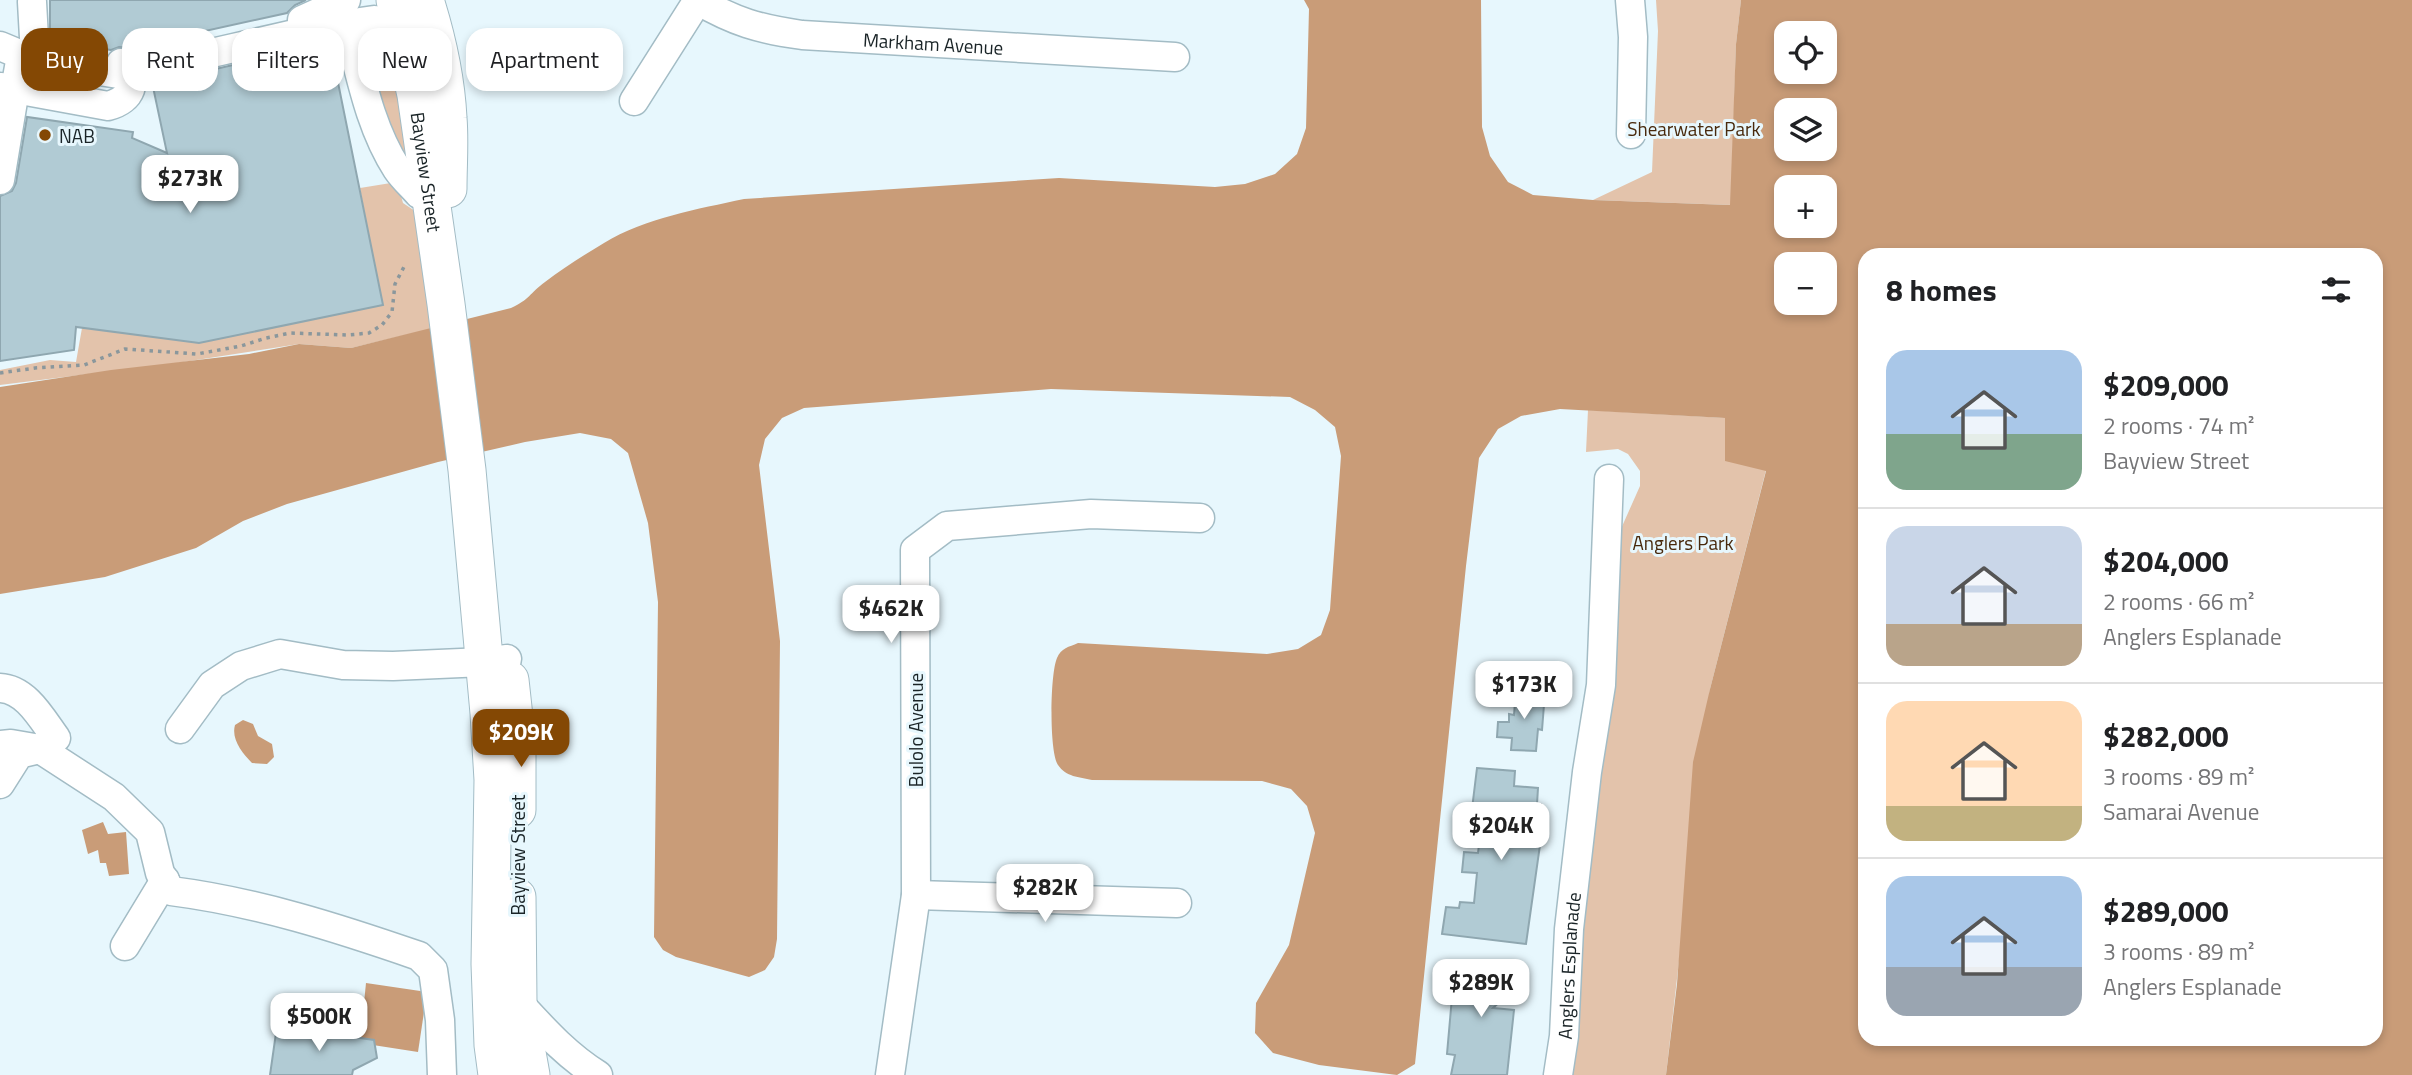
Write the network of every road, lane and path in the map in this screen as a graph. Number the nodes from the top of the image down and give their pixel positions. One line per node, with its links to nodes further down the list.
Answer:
1 (395, 0): 19 (main road, Bayview Street)
2 (425, 0): 19 (main road, Bayview Street)
3 (697, 0): 9 (street, Markham Avenue); 14 (street)
4 (1630, 0): 15 (street)
5 (32, 1): 8 (street); 10 (street)
6 (347, 12): 7 (street); 17 (street); 17 (street)
7 (218, 41)
8 (7, 47): 11 (street); 12 (street)
9 (1175, 57)
10 (122, 66)
11 (122, 67)
12 (7, 88): 13 (street); 16 (street)
13 (126, 91)
14 (634, 101)
15 (1631, 134)
16 (0, 180)
17 (419, 194): 19 (street)
18 (406, 262): 20 (path)
19 (444, 288): 23 (main road, Bayview Street)
20 (0, 373)
21 (1609, 479): 39 (street, Anglers Esplanade)
22 (1200, 518): 30 (street, Bulolo Avenue)
23 (496, 660): 25 (street); 33 (main road, Bayview Street); 35 (main road, Bayview Street)
24 (0, 688): 27 (street)
25 (180, 729)
26 (0, 745): 27 (street)
27 (40, 749): 28 (street); 29 (street)
28 (0, 784)
29 (165, 880): 32 (street); 34 (street)
30 (916, 895): 31 (street); 38 (street, Bulolo Avenue)
31 (1177, 903)
32 (125, 946)
33 (518, 1002): 36 (main road, Bayview Street); 37 (street)
34 (442, 1075)
35 (497, 1075)
36 (531, 1075)
37 (598, 1075)
38 (890, 1075)
39 (1558, 1075)

